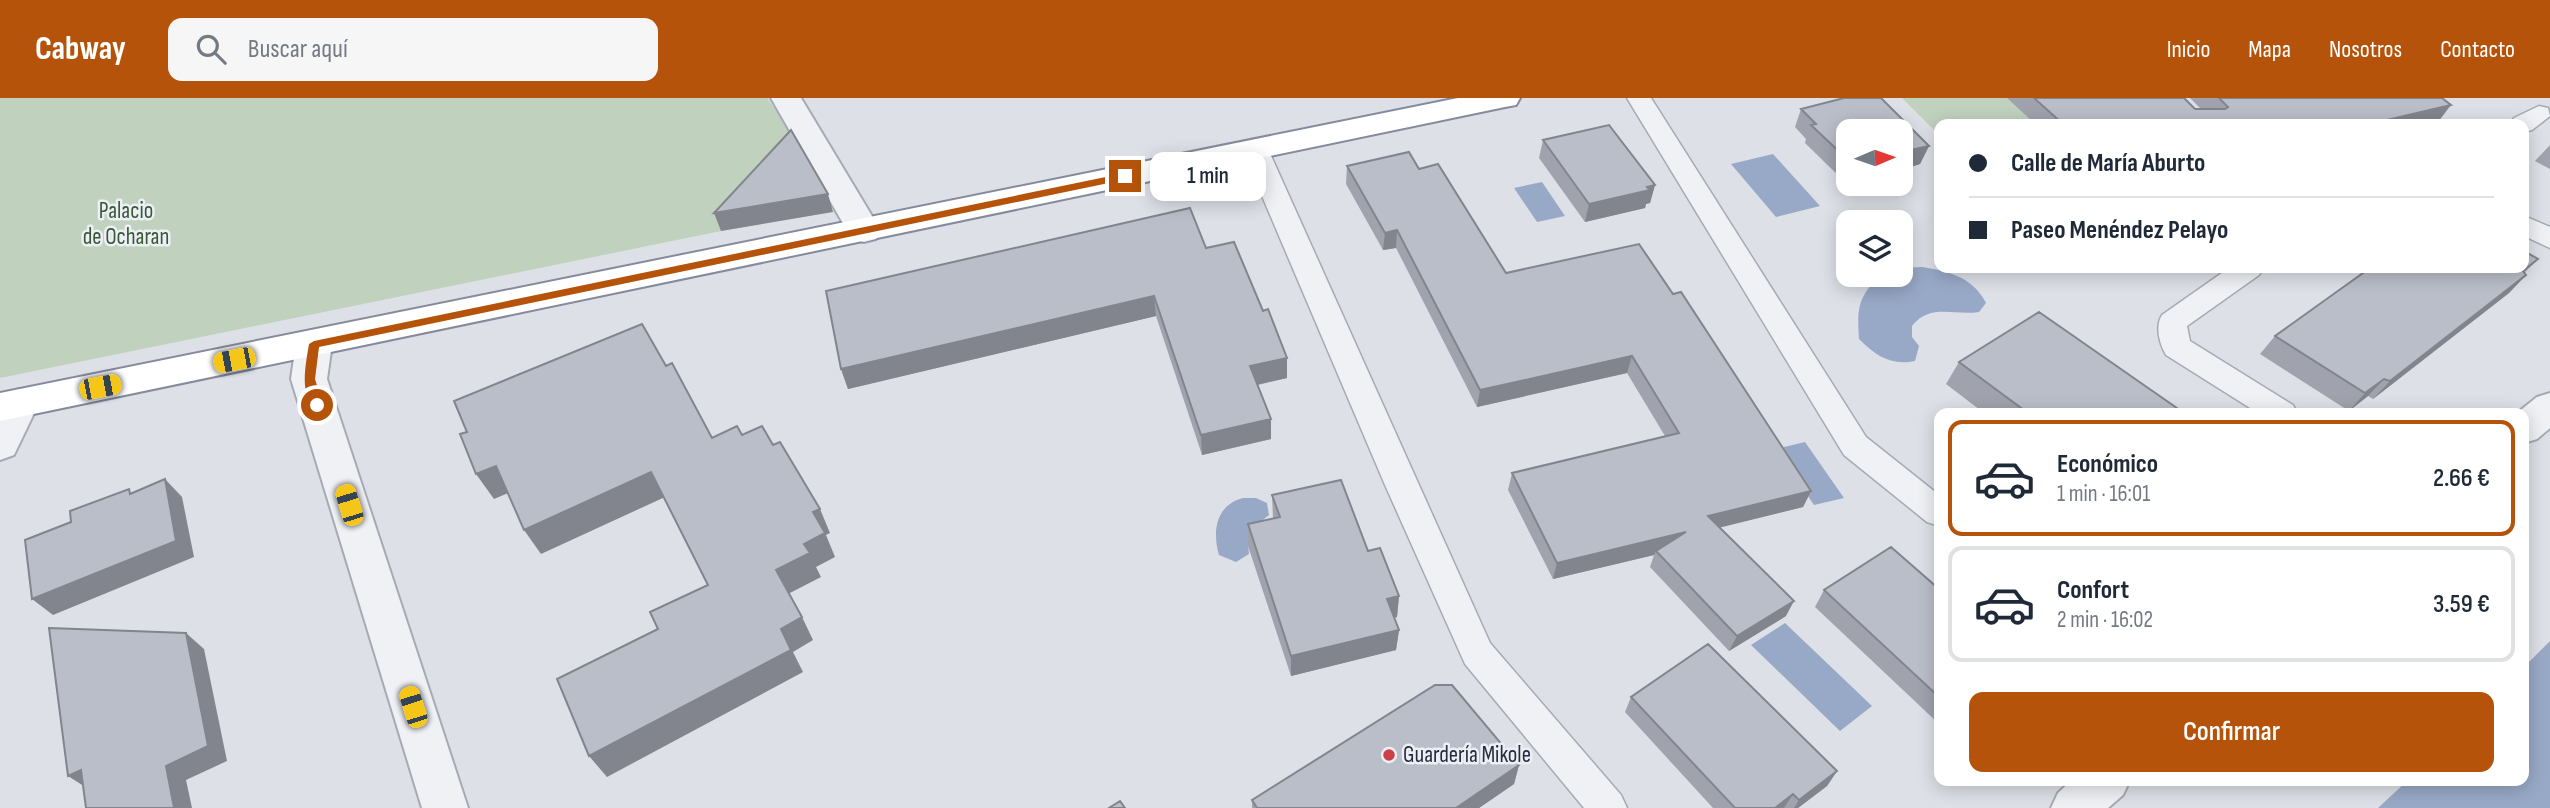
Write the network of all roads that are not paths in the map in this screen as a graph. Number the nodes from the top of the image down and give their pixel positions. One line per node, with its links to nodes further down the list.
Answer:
1 (786, 98): 6 (street)
2 (1505, 98): 4 (highway)
3 (1639, 98): 15 (lane)
4 (1255, 149): 6 (highway); 18 (lane)
5 (2529, 228): 7 (lane)
6 (864, 231): 9 (highway)
7 (2550, 239)
8 (2242, 273): 12 (lane)
9 (314, 344): 10 (highway); 17 (street)
10 (10, 405): 14 (street)
11 (2550, 407): 13 (street)
12 (2274, 408)
13 (2529, 425)
14 (0, 445)
15 (1934, 509)
16 (2100, 786): 19 (street)
17 (445, 808)
18 (1608, 808)
19 (2074, 808)

